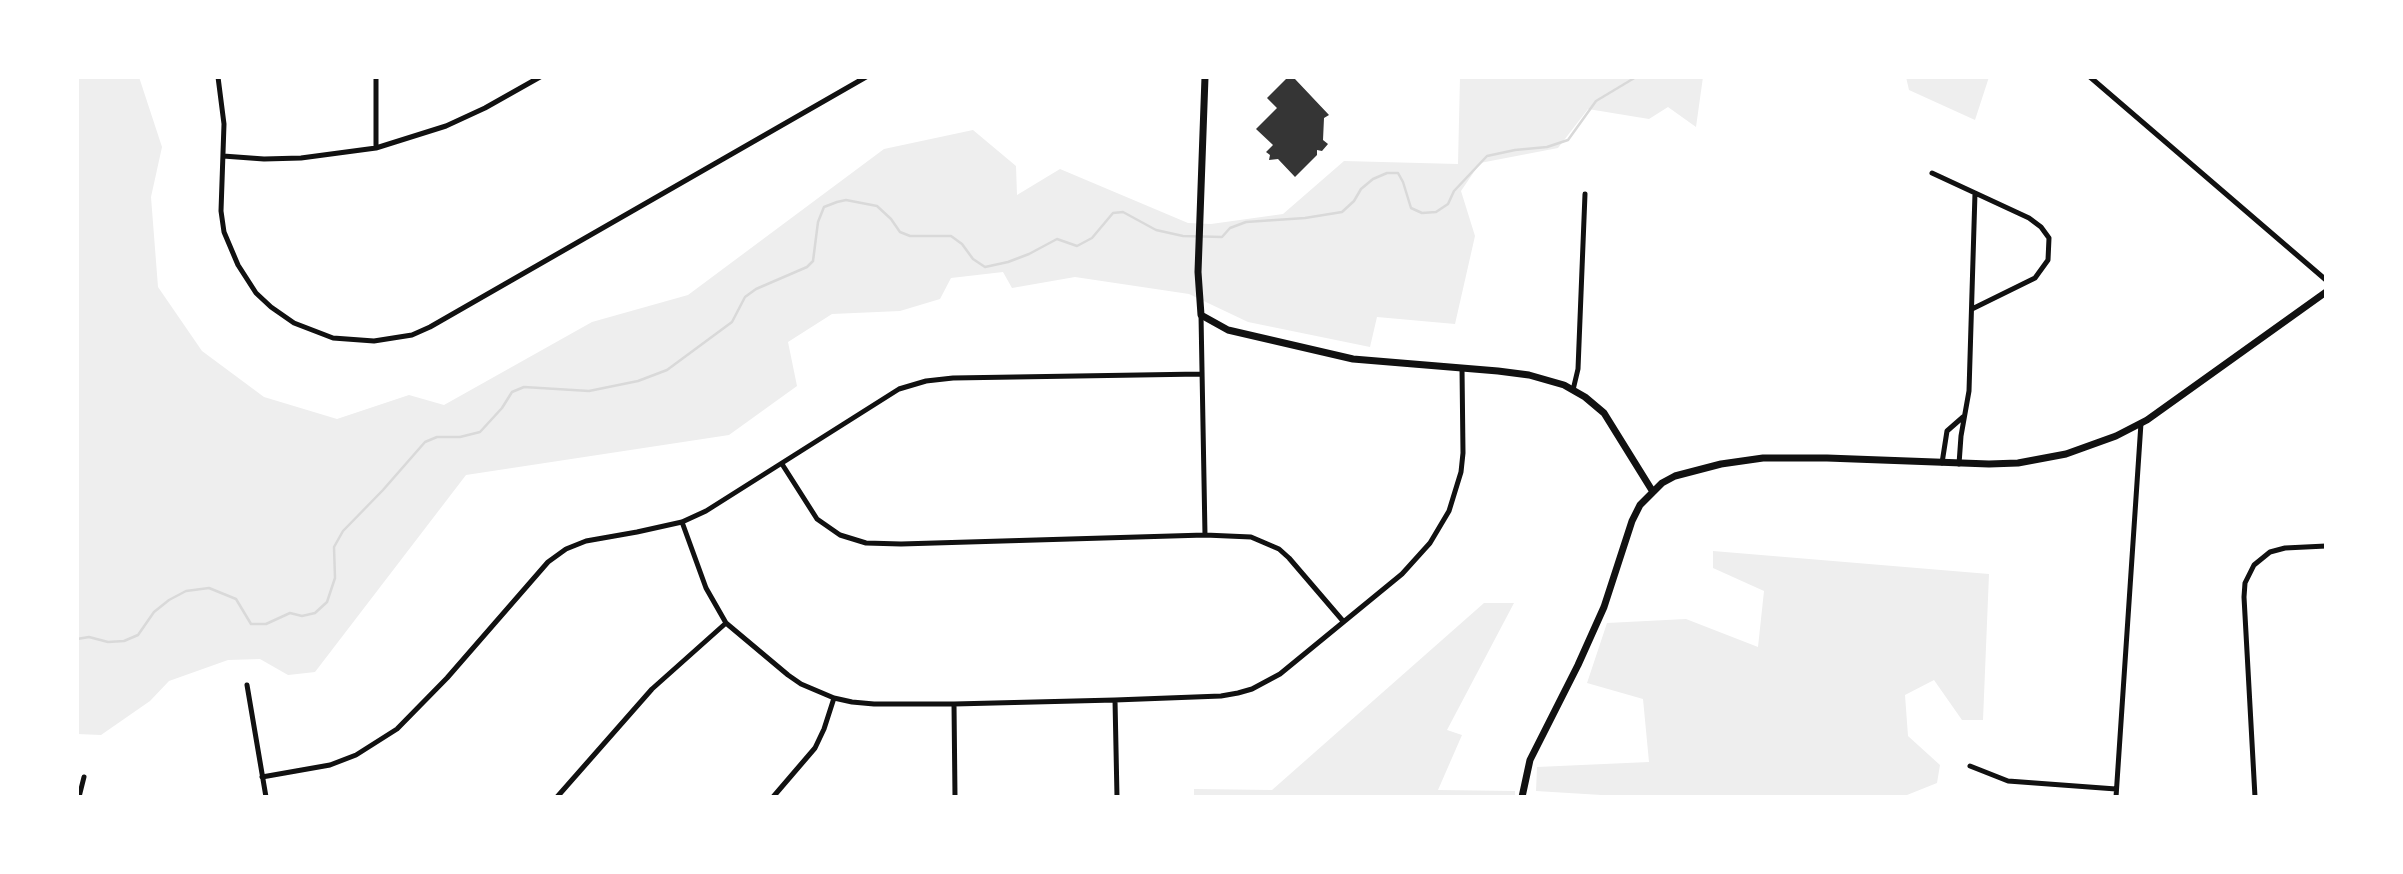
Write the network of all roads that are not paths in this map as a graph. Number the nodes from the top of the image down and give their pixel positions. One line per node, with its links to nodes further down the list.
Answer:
1 (218, 77): 8 (street)
2 (376, 77): 7 (street)
3 (540, 77): 7 (street)
4 (866, 77): 8 (street)
5 (1205, 77): 15 (street)
6 (2090, 77): 12 (street)
7 (376, 148): 8 (street)
8 (223, 156)
9 (1932, 173): 10 (street)
10 (1975, 193): 14 (street); 14 (street)
11 (1585, 194): 18 (street)
12 (2326, 281)
13 (2326, 292): 20 (street)
14 (1972, 309): 19 (street)
15 (1201, 314): 16 (street); 17 (street)
16 (1462, 368): 18 (street); 28 (street)
17 (1201, 374): 22 (street); 26 (street)
18 (1573, 390): 24 (street)
19 (1963, 417): 21 (street); 23 (street)
20 (2141, 424): 23 (street); 37 (street)
21 (1942, 463): 23 (street); 24 (street)
22 (782, 464): 25 (street); 26 (street)
23 (1959, 464)
24 (1653, 492): 44 (street)
25 (682, 522): 29 (street); 35 (street)
26 (1205, 535): 28 (street)
27 (2326, 546): 46 (street)
28 (1343, 621): 32 (street)
29 (726, 623): 31 (street); 40 (street)
30 (247, 685): 35 (street)
31 (834, 698): 33 (street); 41 (street)
32 (1115, 700): 33 (street); 43 (street)
33 (954, 704): 42 (street)
34 (1970, 766): 37 (street)
35 (262, 777): 39 (street)
36 (84, 778): 38 (street)
37 (2116, 789): 45 (street)
38 (79, 797)
39 (265, 797)
40 (557, 797)
41 (773, 797)
42 (955, 797)
43 (1117, 797)
44 (1522, 797)
45 (2116, 797)
46 (2255, 797)

